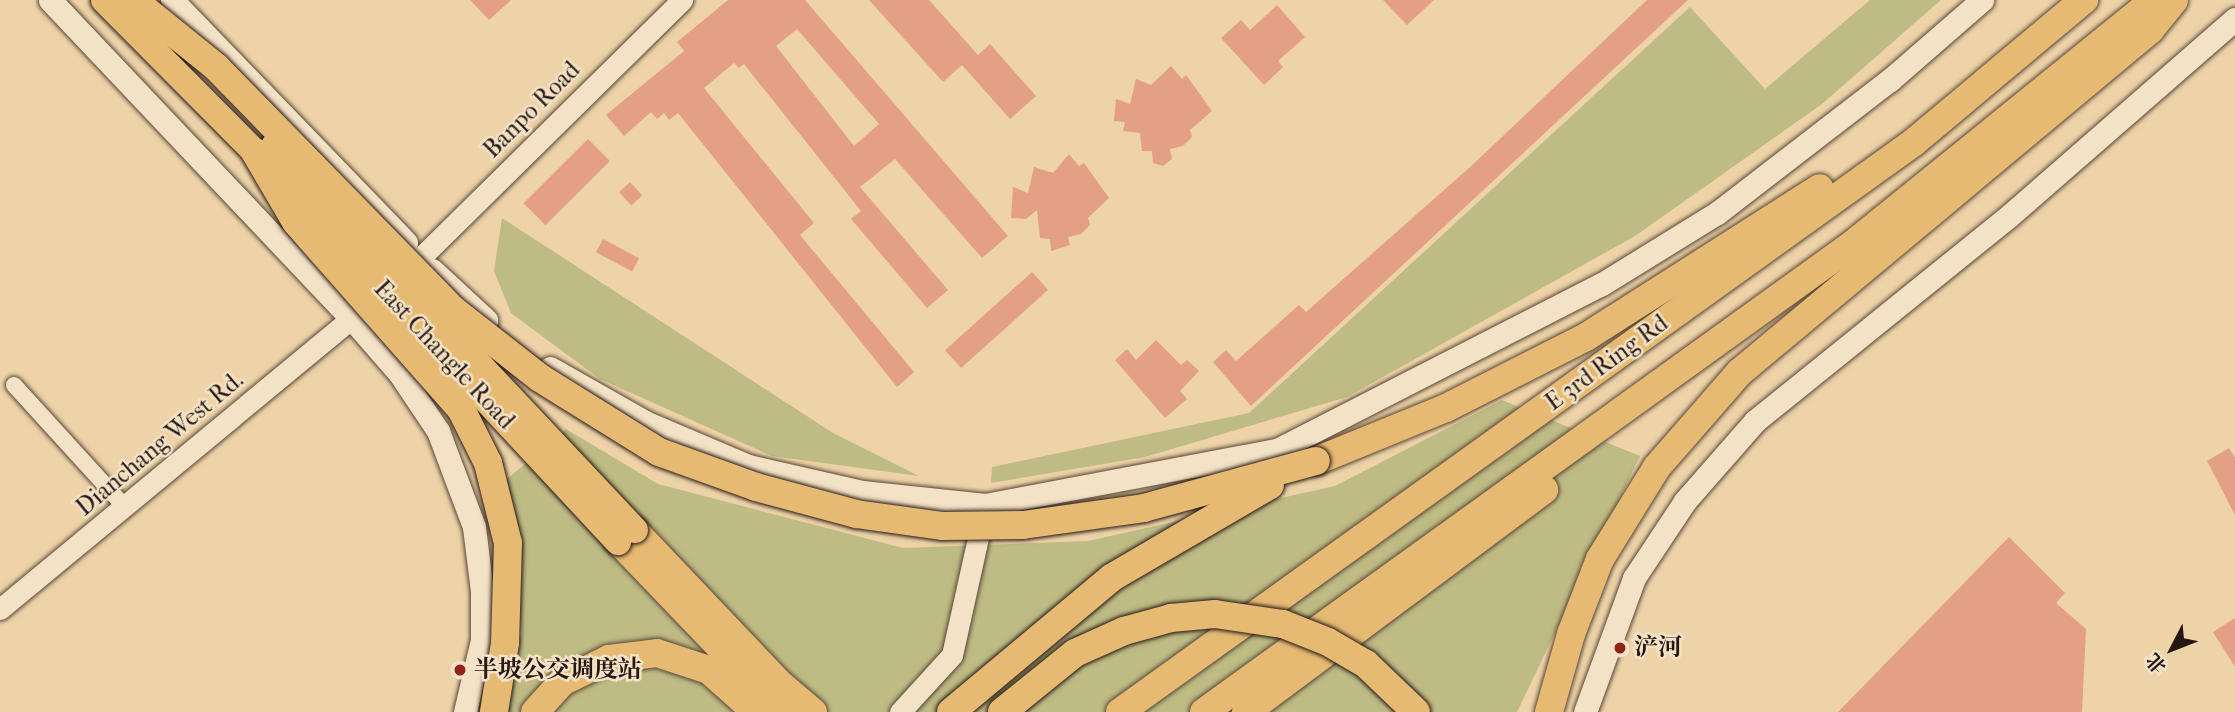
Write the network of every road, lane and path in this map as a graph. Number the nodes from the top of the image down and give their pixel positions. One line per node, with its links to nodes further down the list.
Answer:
1 (50, 0): 14 (main road)
2 (104, 0): 12 (main road, East Changle Road, bridge)
3 (133, 0): 17 (highway, bridge); 21 (main road, East Changle Road, bridge)
4 (172, 0): 13 (main road)
5 (682, 0): 13 (street, Banpo Road)
6 (1982, 0): 18 (main road)
7 (2084, 0): 11 (highway, E 3rd Ring Rd)
8 (2154, 0): 16 (highway, E 3rd Ring Rd)
9 (2174, 0): 34 (highway)
10 (2235, 19): 35 (main road)
11 (1914, 142): 17 (highway); 30 (highway, E 3rd Ring Rd)
12 (254, 152): 21 (main road, East Changle Road, bridge); 24 (highway, bridge)
13 (422, 259): 14 (street, Banpo Road); 18 (main road)
14 (352, 319): 19 (street, Dianchang West Rd.); 23 (main road)
15 (14, 384): 19 (street)
16 (1629, 407): 31 (highway, E 3rd Ring Rd); 32 (highway)
17 (1316, 461): 28 (highway, bridge)
18 (985, 505): 22 (street)
19 (125, 508): 20 (street, Dianchang West Rd.)
20 (0, 609)
21 (781, 699): 27 (highway)
22 (914, 708)
23 (465, 712)
24 (494, 712)
25 (535, 712): 26 (highway)
26 (755, 712)
27 (811, 712)
28 (951, 712)
29 (1002, 712): 33 (highway, bridge)
30 (1120, 712)
31 (1204, 712)
32 (1246, 712)
33 (1416, 712)
34 (1549, 712)
35 (1585, 712)

